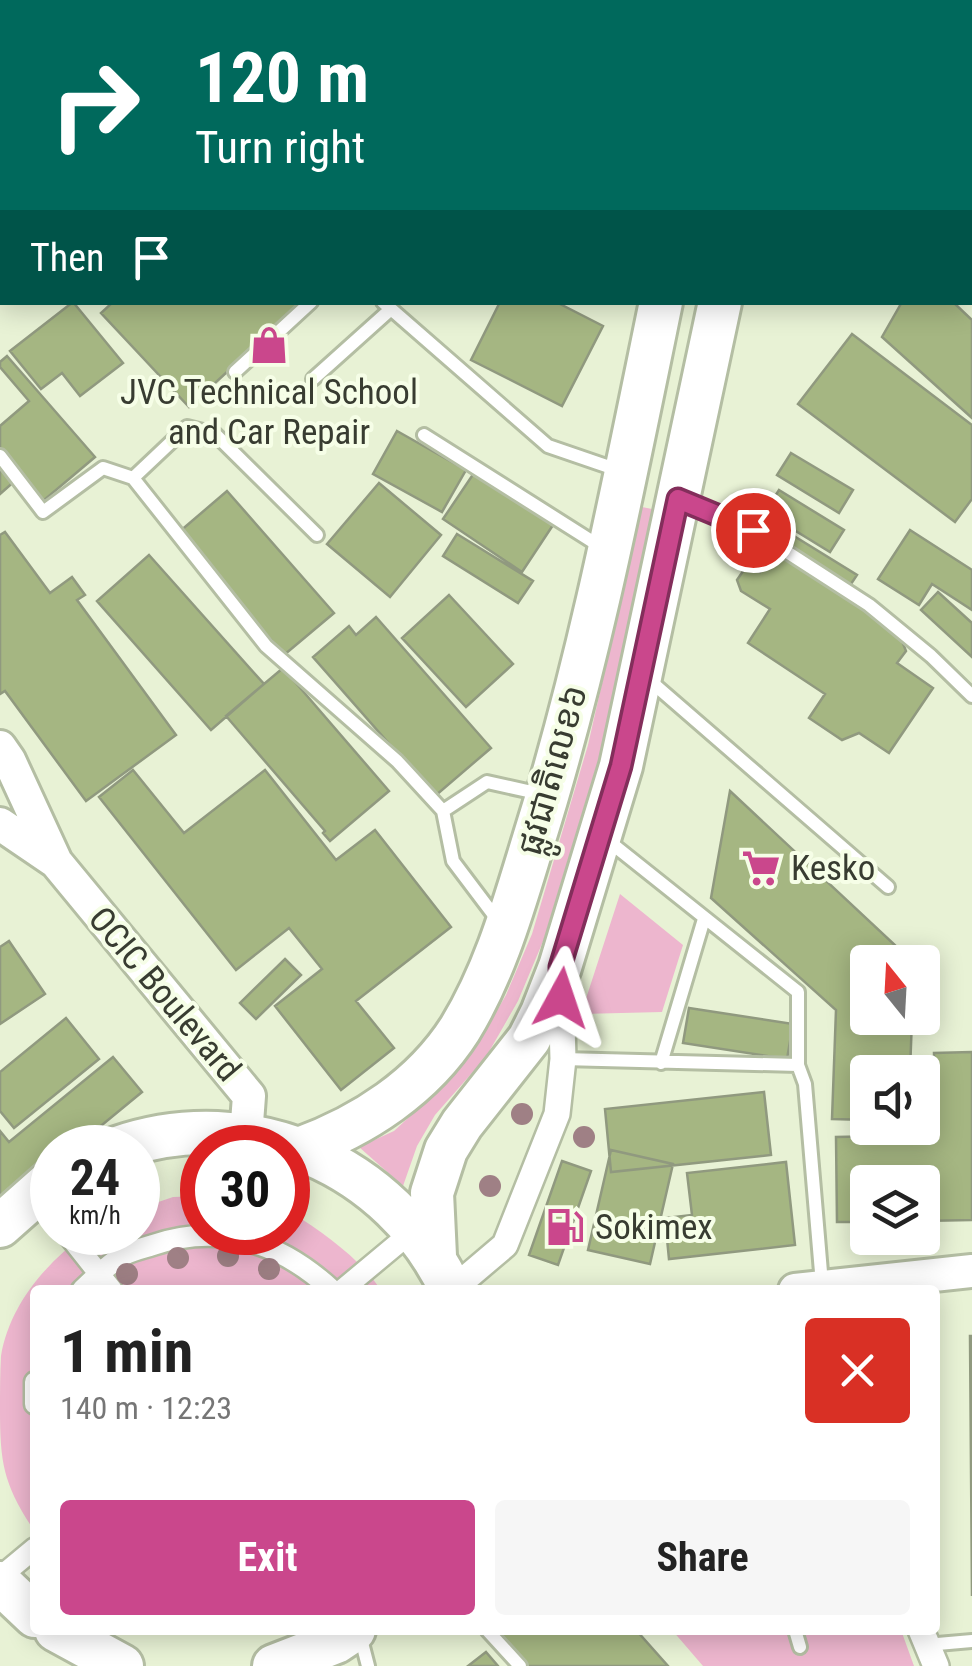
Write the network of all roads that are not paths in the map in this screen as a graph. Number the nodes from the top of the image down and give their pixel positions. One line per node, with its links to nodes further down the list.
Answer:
1 (308, 305): 5 (lane)
2 (661, 305): 9 (highway, ផ្លូវជាតិលេខ៦)
3 (719, 305): 11 (highway, ផ្លូវជាតិលេខ៦)
4 (387, 306): 6 (lane); 9 (lane)
5 (235, 372)
6 (313, 379)
7 (424, 435): 13 (lane)
8 (0, 456): 10 (lane)
9 (626, 473): 13 (highway, ផ្លូវជាតិលេខ៦)
10 (133, 478): 12 (lane); 18 (lane)
11 (678, 499): 14 (highway, ផ្លូវជាតិលេខ៦); 15 (lane)
12 (317, 534)
13 (608, 551): 17 (highway, ផ្លូវជាតិលេខ៦)
14 (641, 673): 20 (highway, ផ្លូវជាតិលេខ៦); 22 (lane)
15 (972, 696)
16 (0, 748): 21 (street, OCIC Boulevard)
17 (548, 795): 18 (lane); 24 (highway, ផ្លូវជាតិលេខ៦)
18 (443, 811): 24 (lane)
19 (0, 824): 21 (street, OCIC Boulevard)
20 (600, 834): 23 (lane); 25 (highway, ផ្លូវជាតិលេខ៦)
21 (56, 862): 29 (street, OCIC Boulevard)
22 (888, 887)
23 (704, 920): 27 (lane); 28 (lane)
24 (506, 930): 30 (highway, ផ្លូវជាតិលេខ៦)
25 (560, 967): 26 (street); 35 (highway, ផ្លូវជាតិលេខ៦)
26 (563, 1059): 27 (lane); 35 (street)
27 (661, 1063): 28 (lane)
28 (798, 1065): 40 (lane)
29 (247, 1125)
30 (310, 1145)
31 (310, 1153): 35 (highway)
32 (30, 1206): 33 (highway)
33 (0, 1226)
34 (84, 1255): 37 (street)
35 (438, 1266): 39 (street)
36 (972, 1271): 41 (street)
37 (105, 1282): 38 (street)
38 (326, 1285)
39 (362, 1285)
40 (831, 1285)
41 (856, 1285)
42 (30, 1553): 43 (street)
43 (0, 1580): 44 (highway)
44 (30, 1611)
45 (65, 1635): 55 (highway)
46 (348, 1635): 53 (highway)
47 (358, 1635): 56 (lane)
48 (492, 1635): 57 (lane)
49 (797, 1635): 51 (lane)
50 (972, 1640): 52 (lane)
51 (800, 1646)
52 (928, 1647)
53 (284, 1665)
54 (66, 1666): 55 (highway)
55 (120, 1666)
56 (368, 1666)
57 (520, 1666)

